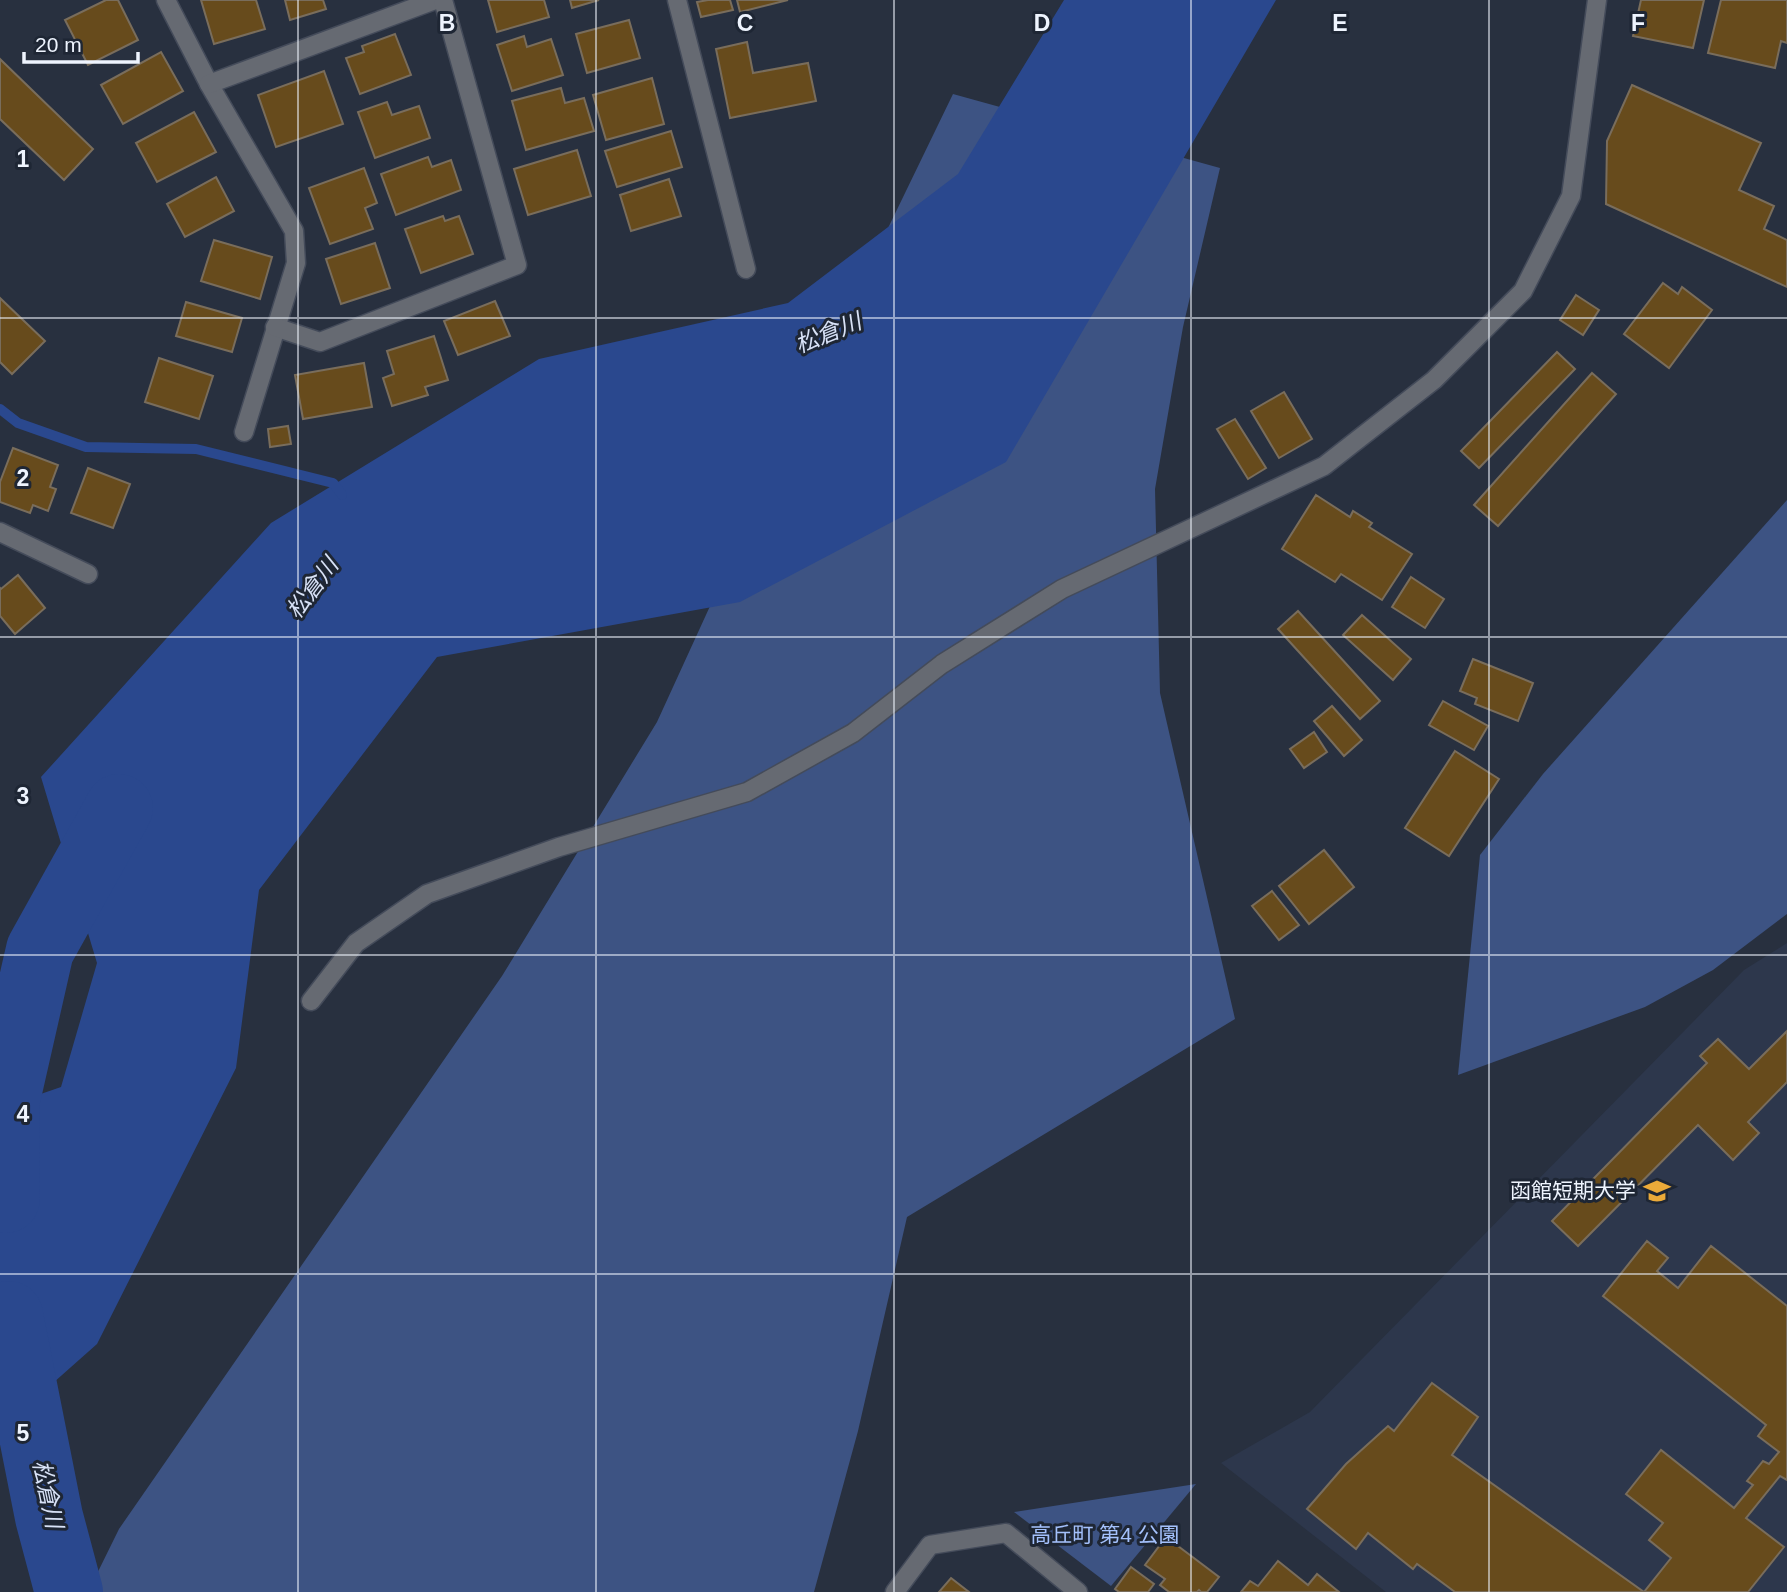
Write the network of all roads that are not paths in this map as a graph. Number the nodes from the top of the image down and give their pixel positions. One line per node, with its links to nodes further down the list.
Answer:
1 (166, 0): 6 (street)
2 (435, 0): 6 (street)
3 (443, 0): 8 (street)
4 (677, 0): 7 (street)
5 (1597, 0): 12 (street)
6 (209, 84): 8 (street)
7 (746, 270)
8 (275, 327): 9 (street)
9 (244, 432)
10 (0, 532): 11 (street)
11 (88, 574)
12 (312, 1001)
13 (895, 1592): 14 (street)
14 (1079, 1592)

